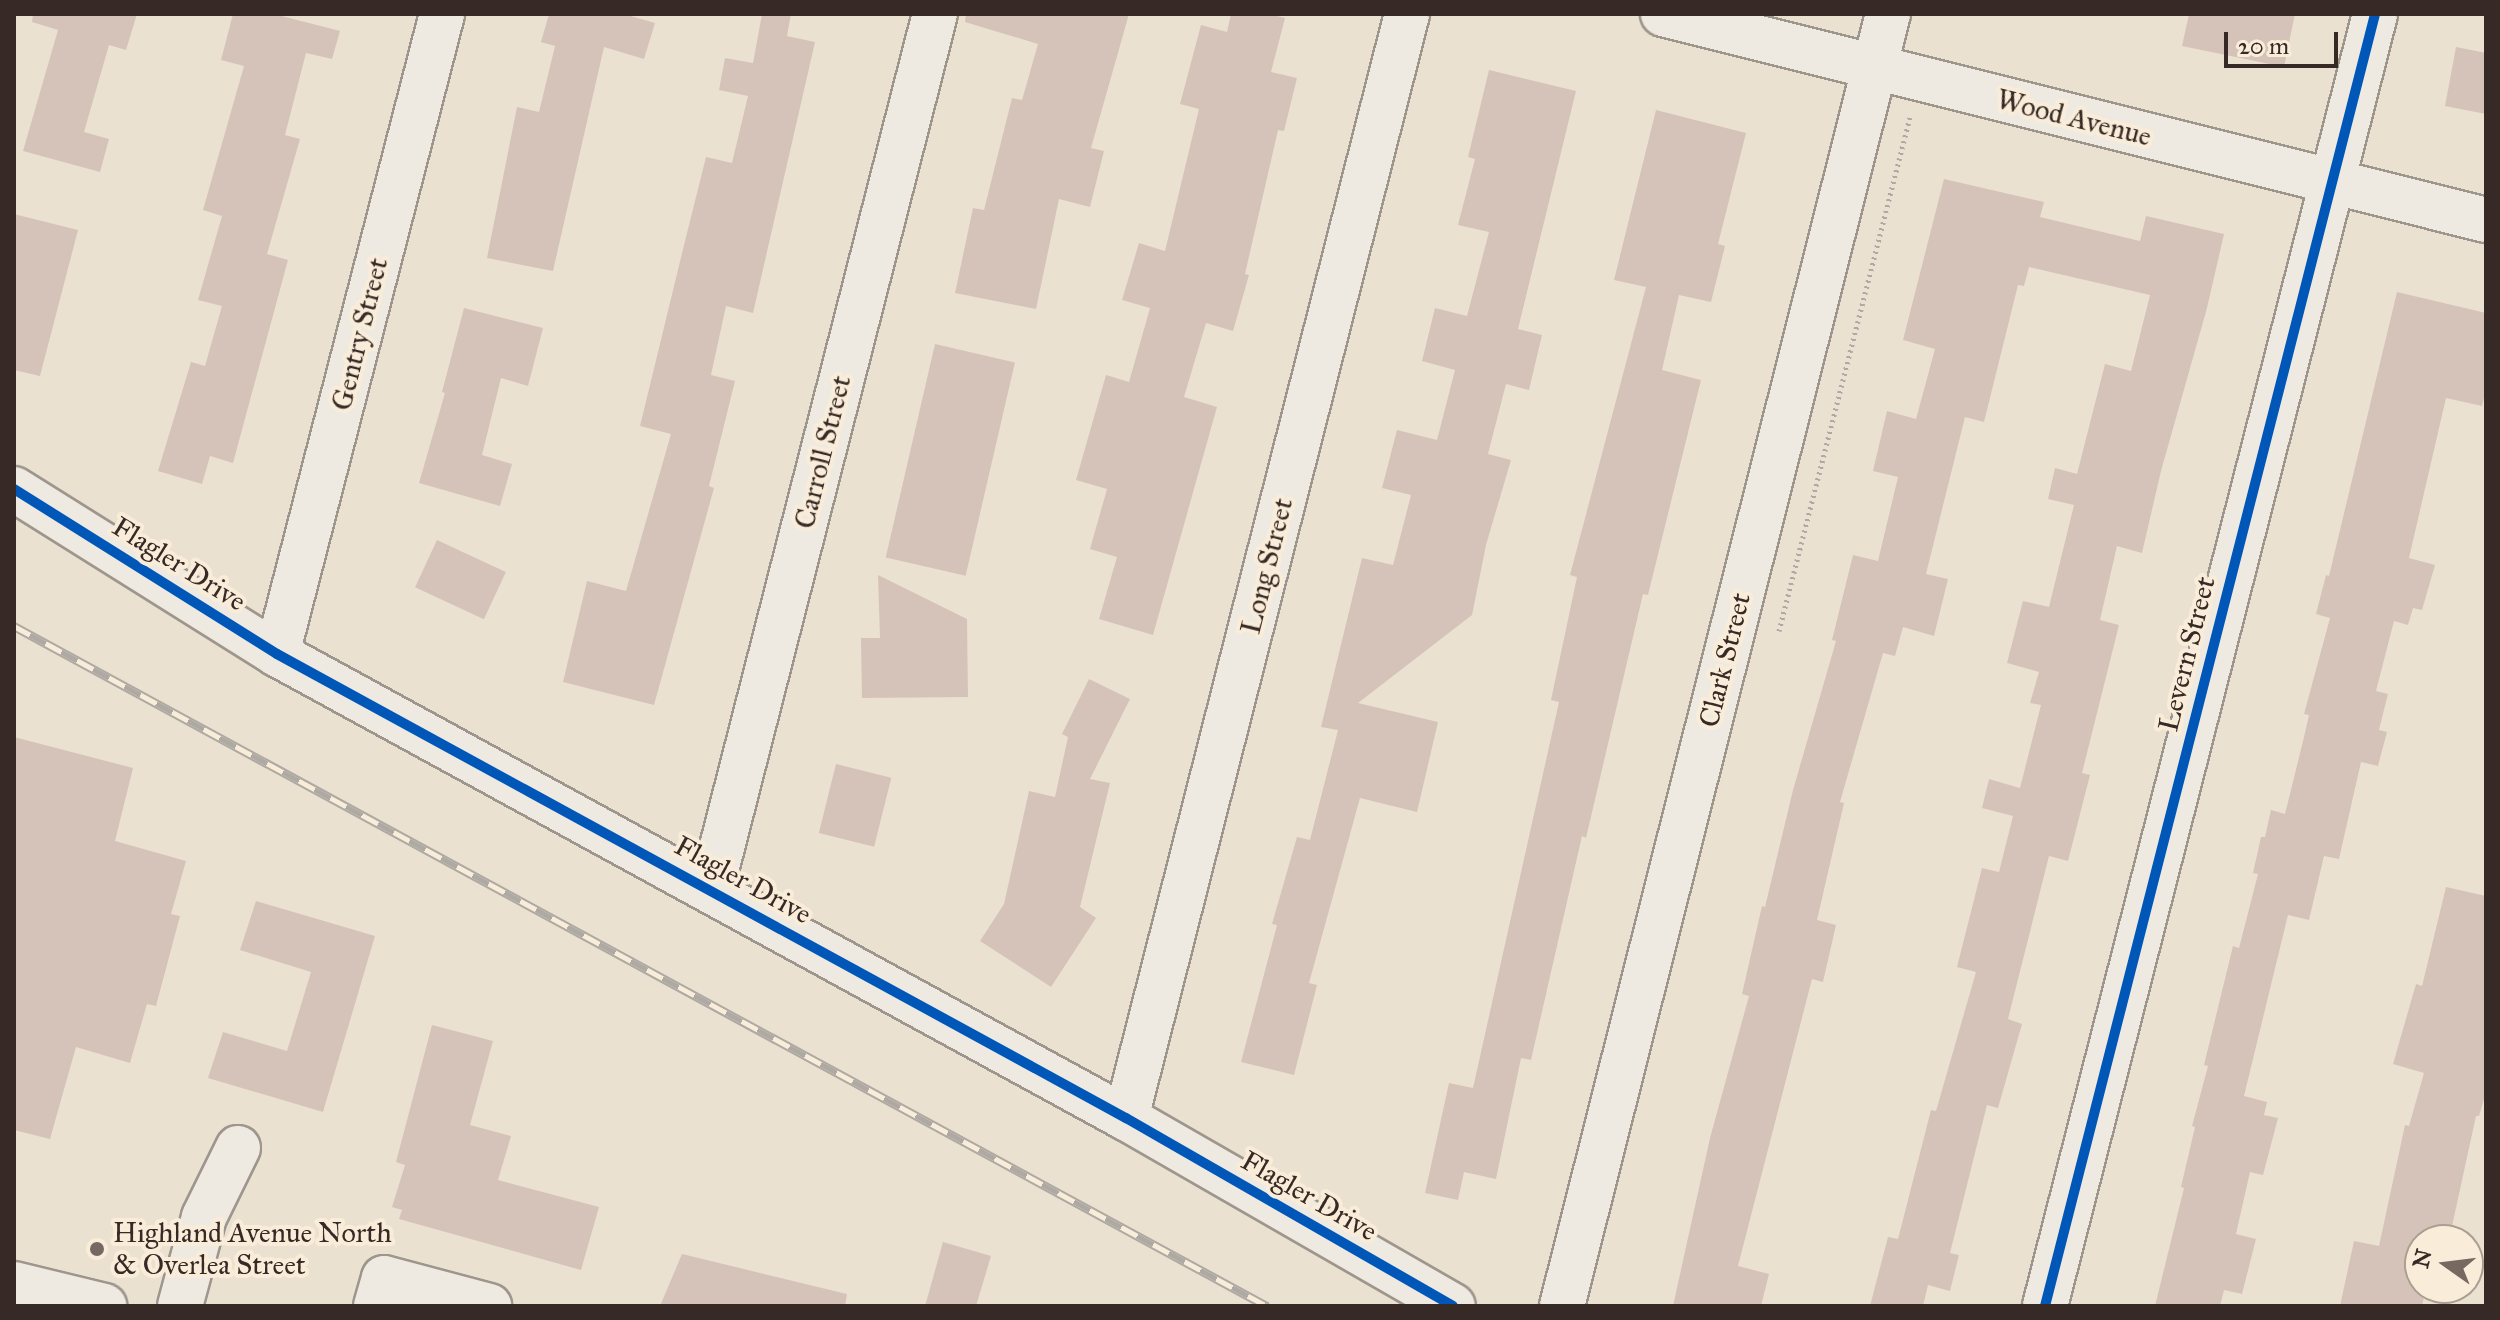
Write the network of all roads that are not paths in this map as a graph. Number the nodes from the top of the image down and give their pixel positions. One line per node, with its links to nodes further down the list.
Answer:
1 (442, 14): 11 (street, Gentry Street)
2 (935, 14): 12 (street, Carroll Street)
3 (1407, 14): 13 (street, Long Street)
4 (1663, 14): 7 (street, Wood Avenue)
5 (1888, 14): 7 (street, Clark Street)
6 (2375, 14): 8 (street, Levern Street)
7 (1875, 67): 8 (street, Wood Avenue); 21 (street, Clark Street)
8 (2331, 183): 9 (street, Wood Avenue); 22 (street, Levern Street)
9 (2486, 220)
10 (14, 489): 11 (street, Flagler Drive)
11 (277, 654): 12 (street, Flagler Drive)
12 (711, 890): 13 (street, Flagler Drive)
13 (1126, 1118): 20 (street, Flagler Drive)
14 (238, 1148): 17 (street)
15 (14, 1284): 16 (street)
16 (104, 1306)
17 (180, 1306)
18 (376, 1306): 19 (street)
19 (489, 1306)
20 (1453, 1306)
21 (1562, 1306)
22 (2045, 1306)

